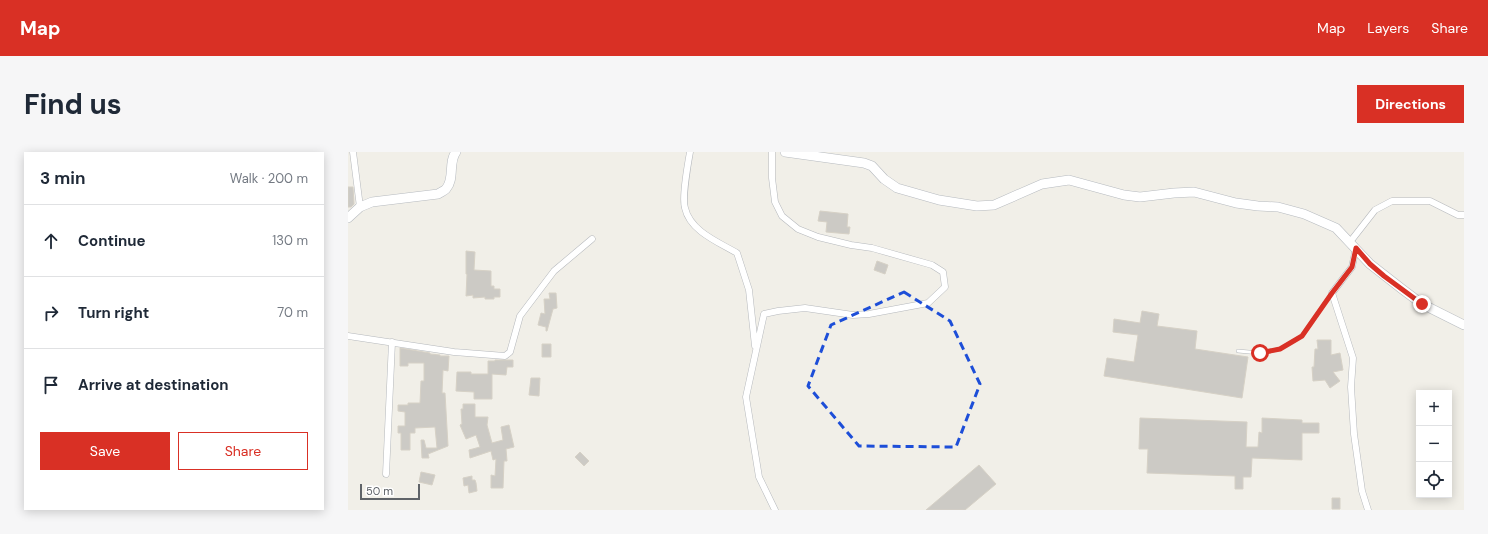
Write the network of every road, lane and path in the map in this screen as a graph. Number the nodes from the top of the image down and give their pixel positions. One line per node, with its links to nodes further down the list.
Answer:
1 (353, 152): 6 (street)
2 (456, 152): 6 (street)
3 (690, 152): 15 (street)
4 (772, 152): 15 (street)
5 (785, 152): 10 (street)
6 (360, 207): 8 (street)
7 (1464, 215): 10 (street)
8 (348, 218)
9 (592, 239): 14 (street)
10 (1353, 245): 11 (street); 12 (street)
11 (1332, 293): 16 (lane); 19 (street)
12 (1464, 325)
13 (348, 336): 14 (street)
14 (392, 342): 17 (street)
15 (756, 351): 18 (street)
16 (1238, 351)
17 (386, 474)
18 (775, 510)
19 (1368, 510)

